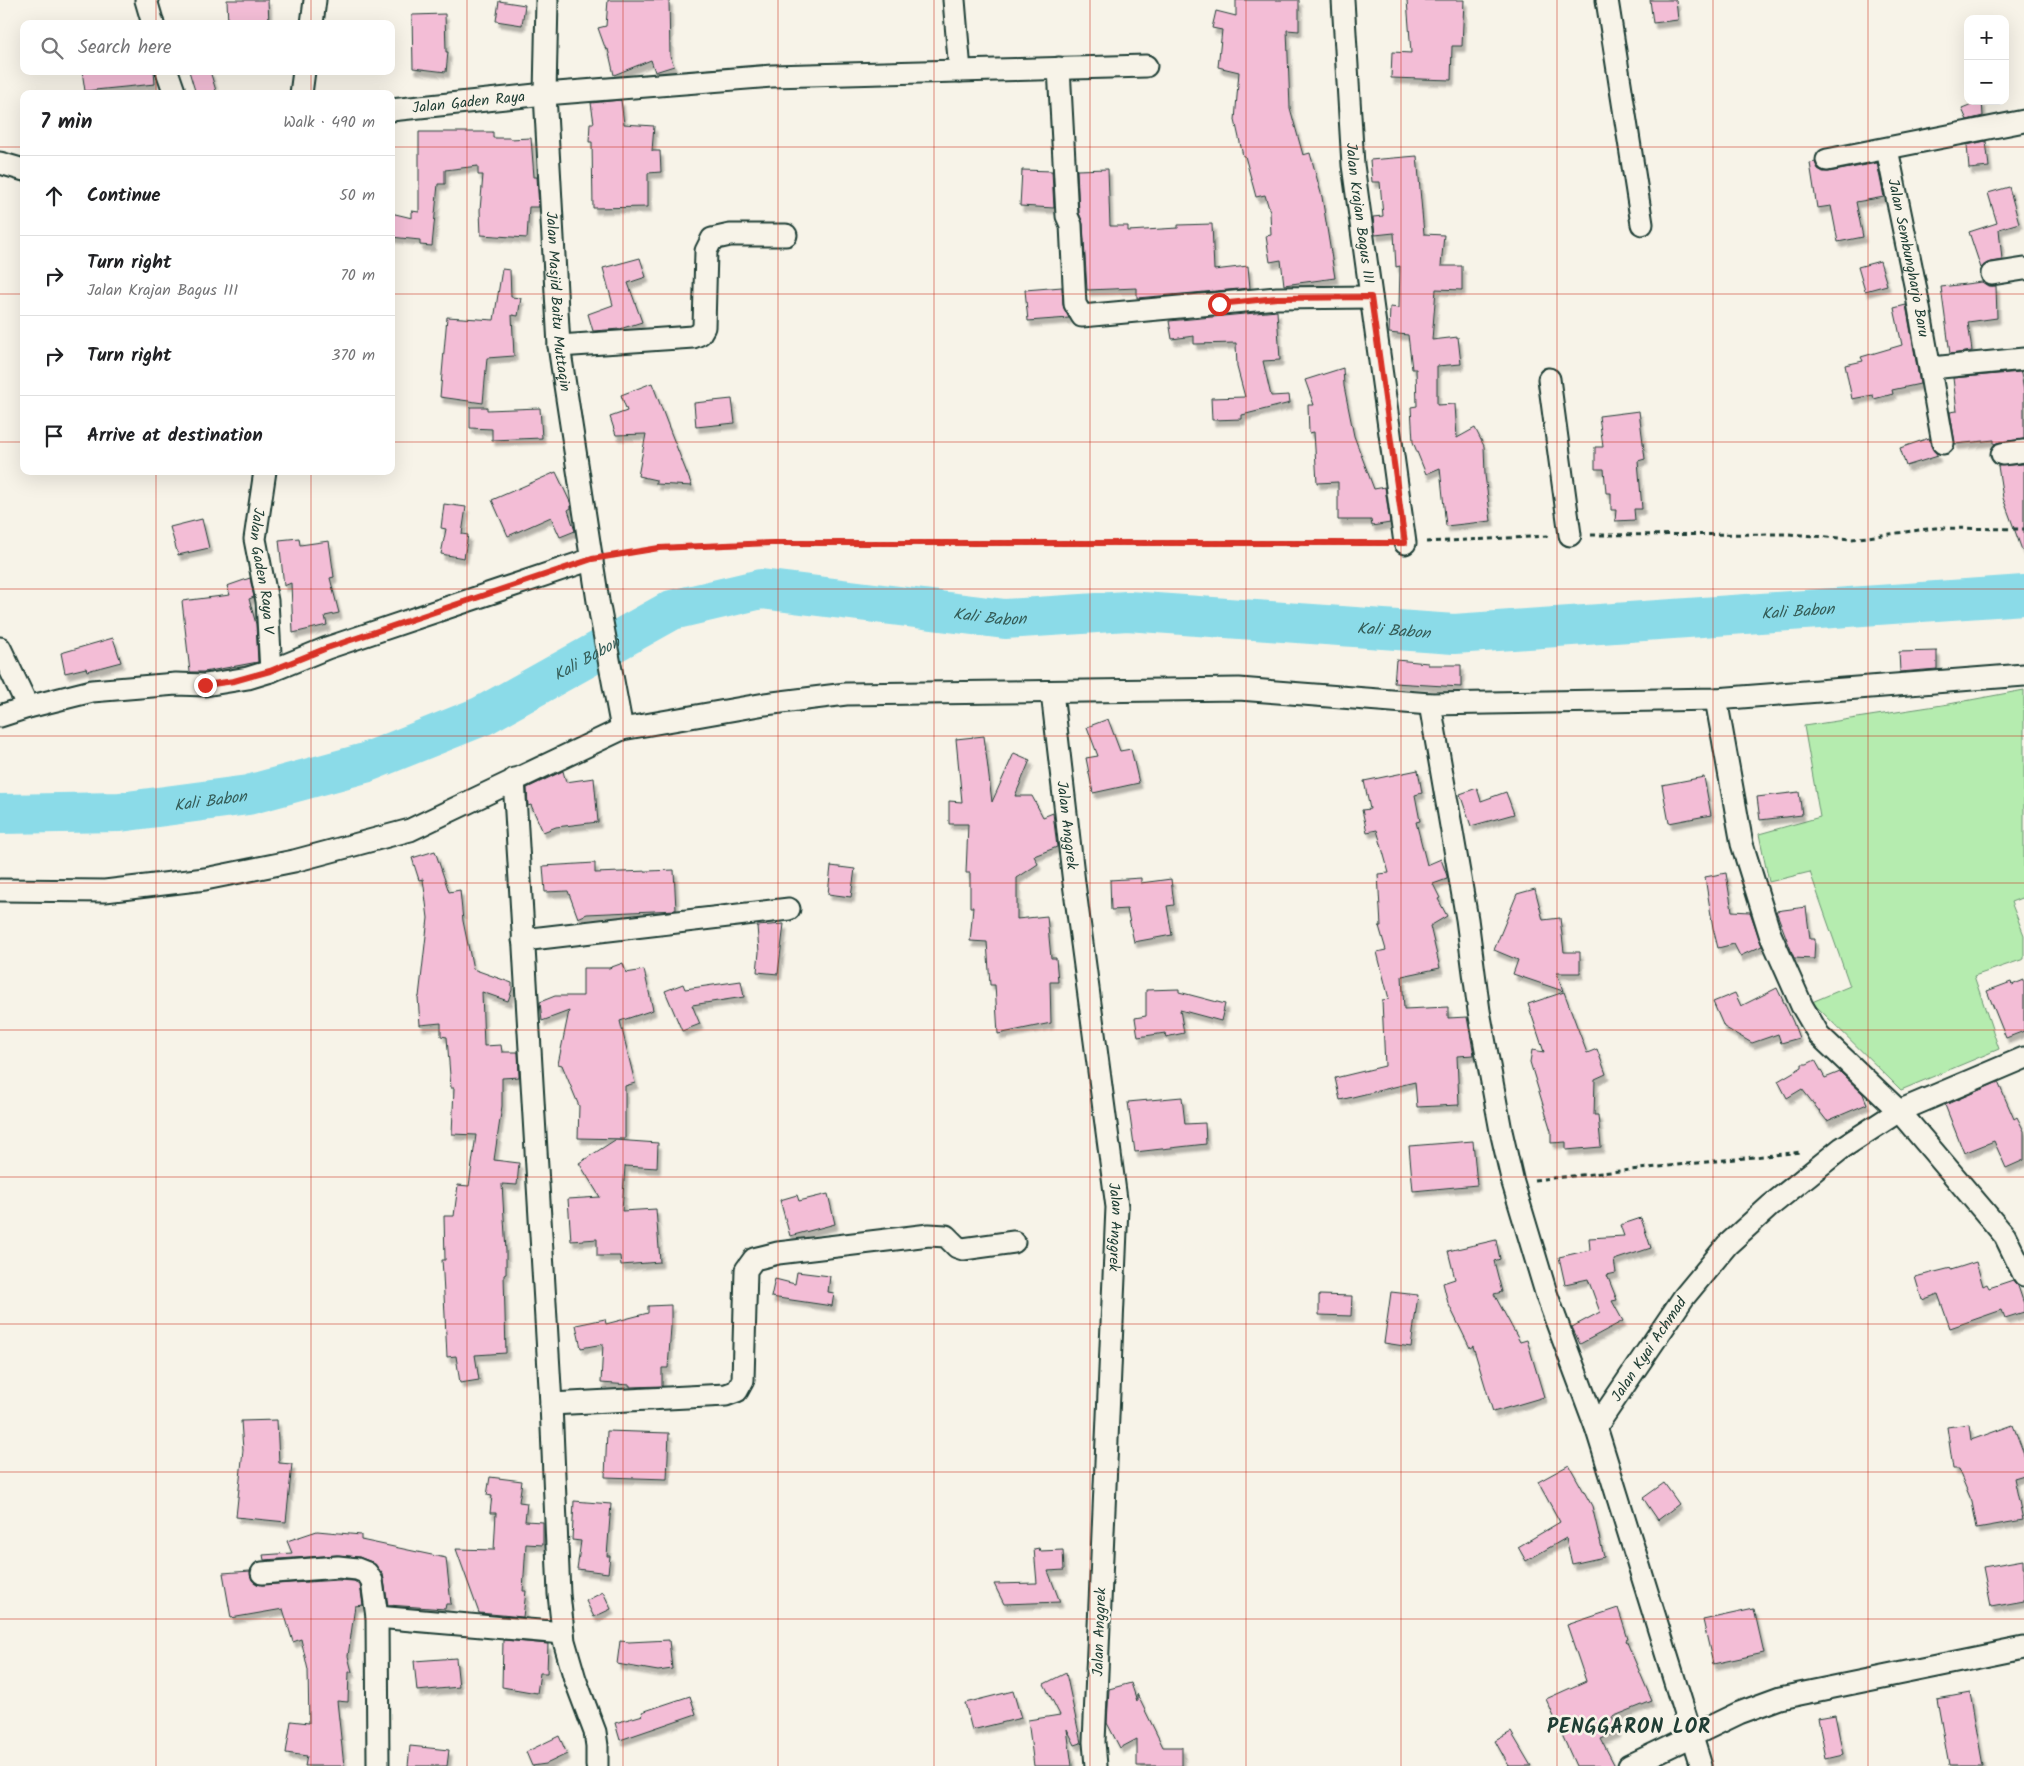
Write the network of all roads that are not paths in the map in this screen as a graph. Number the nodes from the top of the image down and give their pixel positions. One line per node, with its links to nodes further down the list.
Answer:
1 (146, 0): 7 (street)
2 (315, 0): 8 (street)
3 (547, 0): 16 (street, Jalan Masjid Baitu Muttaqin)
4 (954, 0): 11 (street)
5 (1343, 0): 27 (street, Jalan Krajan Bagus III)
6 (1606, 0): 23 (street)
7 (152, 20)
8 (312, 20)
9 (1146, 66): 10 (street, Jalan Gaden Raya)
10 (1059, 68): 11 (street, Jalan Gaden Raya); 27 (street)
11 (960, 71): 16 (street, Jalan Gaden Raya)
12 (168, 75): 14 (street)
13 (303, 75): 15 (street)
14 (173, 90)
15 (302, 90)
16 (545, 94): 17 (street, Jalan Gaden Raya); 28 (street, Jalan Masjid Baitu Muttaqin)
17 (395, 110)
18 (2024, 121): 19 (street)
19 (1887, 149): 20 (street); 30 (street, Jalan Sembungharjo Baru)
20 (1827, 160)
21 (0, 163): 22 (street)
22 (20, 169)
23 (1642, 224)
24 (786, 235): 28 (street)
25 (2024, 269): 26 (street)
26 (1992, 274)
27 (1371, 297): 37 (street, Jalan Krajan Bagus III)
28 (559, 346): 38 (street, Jalan Masjid Baitu Muttaqin)
29 (2024, 358): 30 (street)
30 (1931, 368): 32 (street, Jalan Sembungharjo Baru)
31 (1549, 379): 36 (street)
32 (1943, 443)
33 (2024, 451): 34 (street)
34 (2002, 454)
35 (264, 475): 40 (street, Jalan Gaden Raya V)
36 (1570, 536)
37 (1405, 543)
38 (592, 559): 40 (street); 47 (street, Jalan Masjid Baitu Muttaqin)
39 (0, 648): 45 (street)
40 (270, 671): 45 (street)
41 (2024, 675): 43 (street)
42 (1052, 692): 44 (street); 47 (street); 65 (street, Jalan Anggrek)
43 (1716, 699): 44 (street); 53 (street)
44 (1430, 704): 57 (street)
45 (28, 707): 46 (street)
46 (0, 716)
47 (620, 720): 48 (street)
48 (514, 779): 49 (street); 51 (street)
49 (0, 890)
50 (789, 910): 51 (street)
51 (523, 940): 56 (street)
52 (2024, 1058): 53 (street, Jalan Kyai Achmad)
53 (1900, 1111): 55 (street); 57 (street, Jalan Kyai Achmad)
54 (1014, 1242): 56 (street)
55 (2024, 1276)
56 (550, 1404): 60 (street)
57 (1596, 1427): 62 (street)
58 (262, 1574): 59 (street)
59 (378, 1617): 60 (street); 63 (street)
60 (563, 1633): 64 (street)
61 (2024, 1648): 62 (street)
62 (1692, 1736): 66 (street); 67 (street)
63 (378, 1766)
64 (597, 1766)
65 (1096, 1766)
66 (1630, 1766)
67 (1701, 1766)

